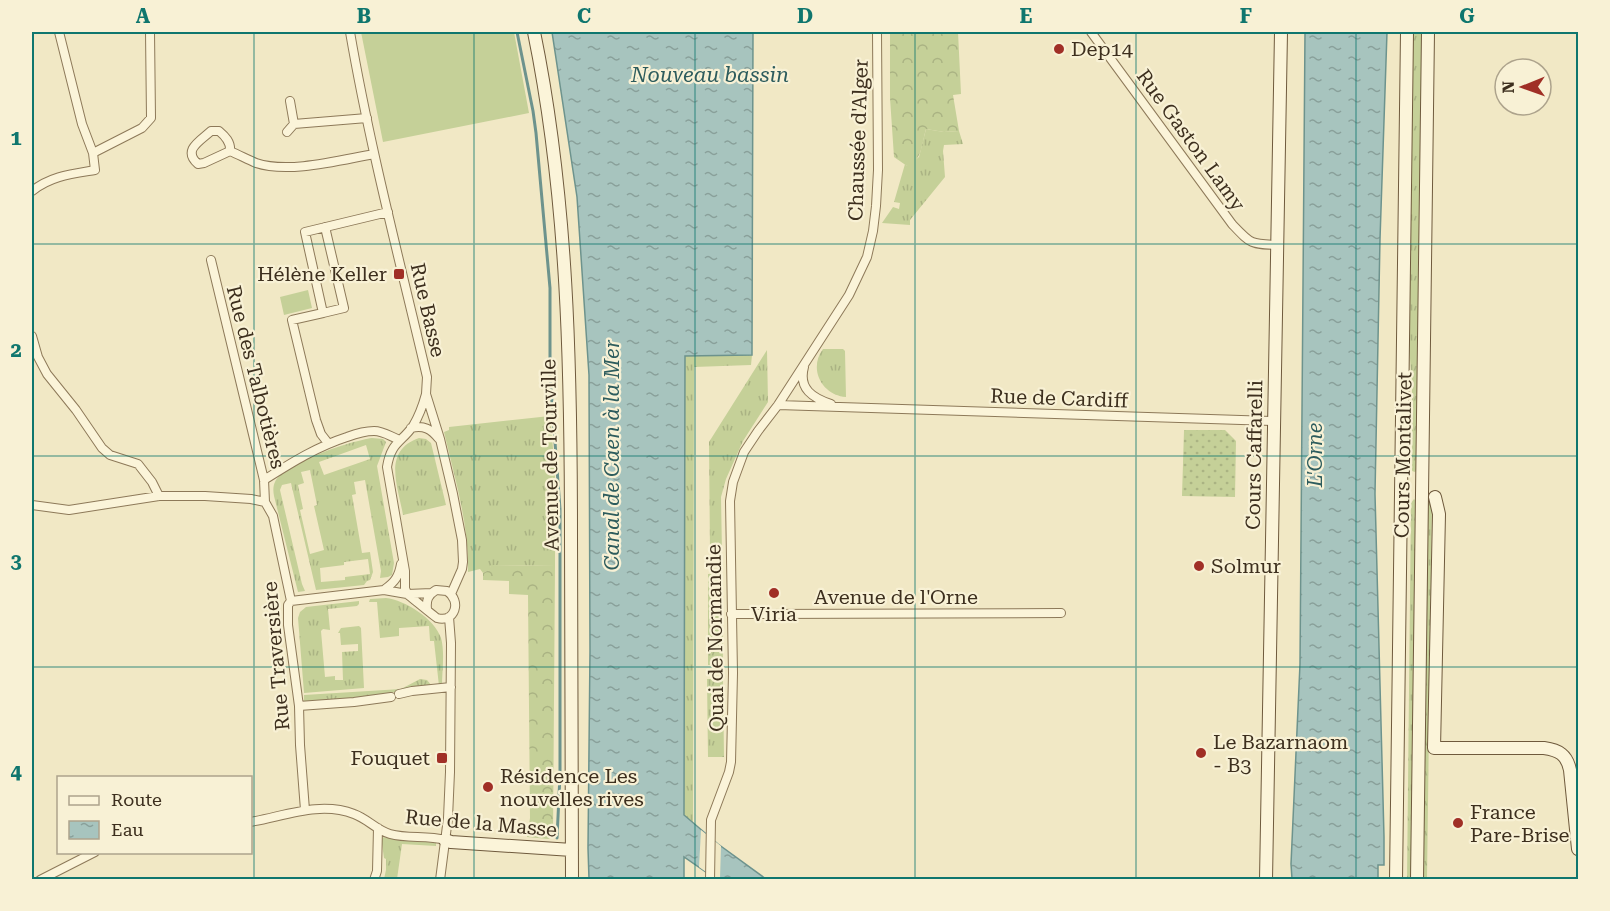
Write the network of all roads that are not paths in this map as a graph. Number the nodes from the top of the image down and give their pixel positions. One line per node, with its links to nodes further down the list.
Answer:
1 (58, 32): 15 (street)
2 (150, 32): 15 (street)
3 (350, 32): 11 (street, Rue Basse)
4 (534, 32): 55 (street, Avenue de Tourville)
5 (877, 32): 24 (street, Chaussée d'Alger)
6 (1091, 32): 20 (street, Rue Gaston Lamy)
7 (1281, 32): 20 (street, Cours Caffarelli)
8 (1407, 32): 63 (street, Cours Montalivet)
9 (1428, 32): 64 (street, Cours Montalivet)
10 (290, 101): 12 (street)
11 (367, 118): 12 (street); 16 (street, Rue Basse)
12 (294, 124): 13 (street)
13 (287, 132)
14 (230, 151): 14 (street); 16 (street)
15 (93, 153): 17 (street)
16 (374, 154): 18 (street, Rue Basse)
17 (32, 192)
18 (388, 213): 19 (street); 25 (street, Rue Basse)
19 (325, 227): 22 (street); 22 (street)
20 (1277, 245): 28 (street, Cours Caffarelli)
21 (211, 260): 33 (street, Rue des Talbotières)
22 (323, 313): 32 (street)
23 (32, 336): 34 (street)
24 (806, 362): 26 (street, Chaussée d'Alger); 27 (street, Rue de Cardiff)
25 (426, 394): 29 (street); 30 (street, Rue Basse)
26 (778, 405): 27 (street, Rue de Cardiff); 46 (street, Quai de Normandie)
27 (844, 407): 28 (street, Rue de Cardiff)
28 (1274, 421): 62 (street, Cours Caffarelli)
29 (411, 428): 30 (street); 31 (street)
30 (440, 439): 42 (street, Rue Basse)
31 (400, 440): 32 (street); 38 (street)
32 (328, 443): 33 (street)
33 (264, 480): 36 (street, Rue des Talbotières)
34 (159, 496): 36 (street); 37 (street)
35 (1434, 496): 54 (street, Cours Montalivet)
36 (265, 502): 43 (street, Rue Traversière)
37 (32, 505)
38 (402, 560): 39 (street); 41 (street)
39 (384, 590): 41 (street); 43 (street)
40 (432, 593): 41 (street); 42 (street); 44 (street)
41 (407, 594): 44 (street)
42 (451, 594): 47 (street, Rue Basse)
43 (291, 601): 49 (street, Rue Traversière)
44 (427, 609): 47 (street)
45 (1060, 613): 46 (street, Avenue de l'Orne)
46 (731, 614): 57 (street, Quai de Normandie)
47 (449, 617): 48 (street, Rue Basse)
48 (451, 687): 49 (street); 53 (street, Rue Basse)
49 (299, 706): 50 (street, Rue Traversière)
50 (305, 810): 51 (street, Rue de la Masse); 52 (street, Rue de la Masse)
51 (252, 822)
52 (378, 828): 53 (street, Rue de la Masse); 59 (street)
53 (445, 840): 55 (street, Rue de la Masse); 60 (street, Rue Basse)
54 (1578, 849)
55 (572, 850): 61 (street, Avenue de Tourville)
56 (91, 854): 58 (street)
57 (710, 877)
58 (40, 879)
59 (374, 879)
60 (440, 879)
61 (572, 879)
62 (1266, 879)
63 (1396, 879)
64 (1417, 879)

